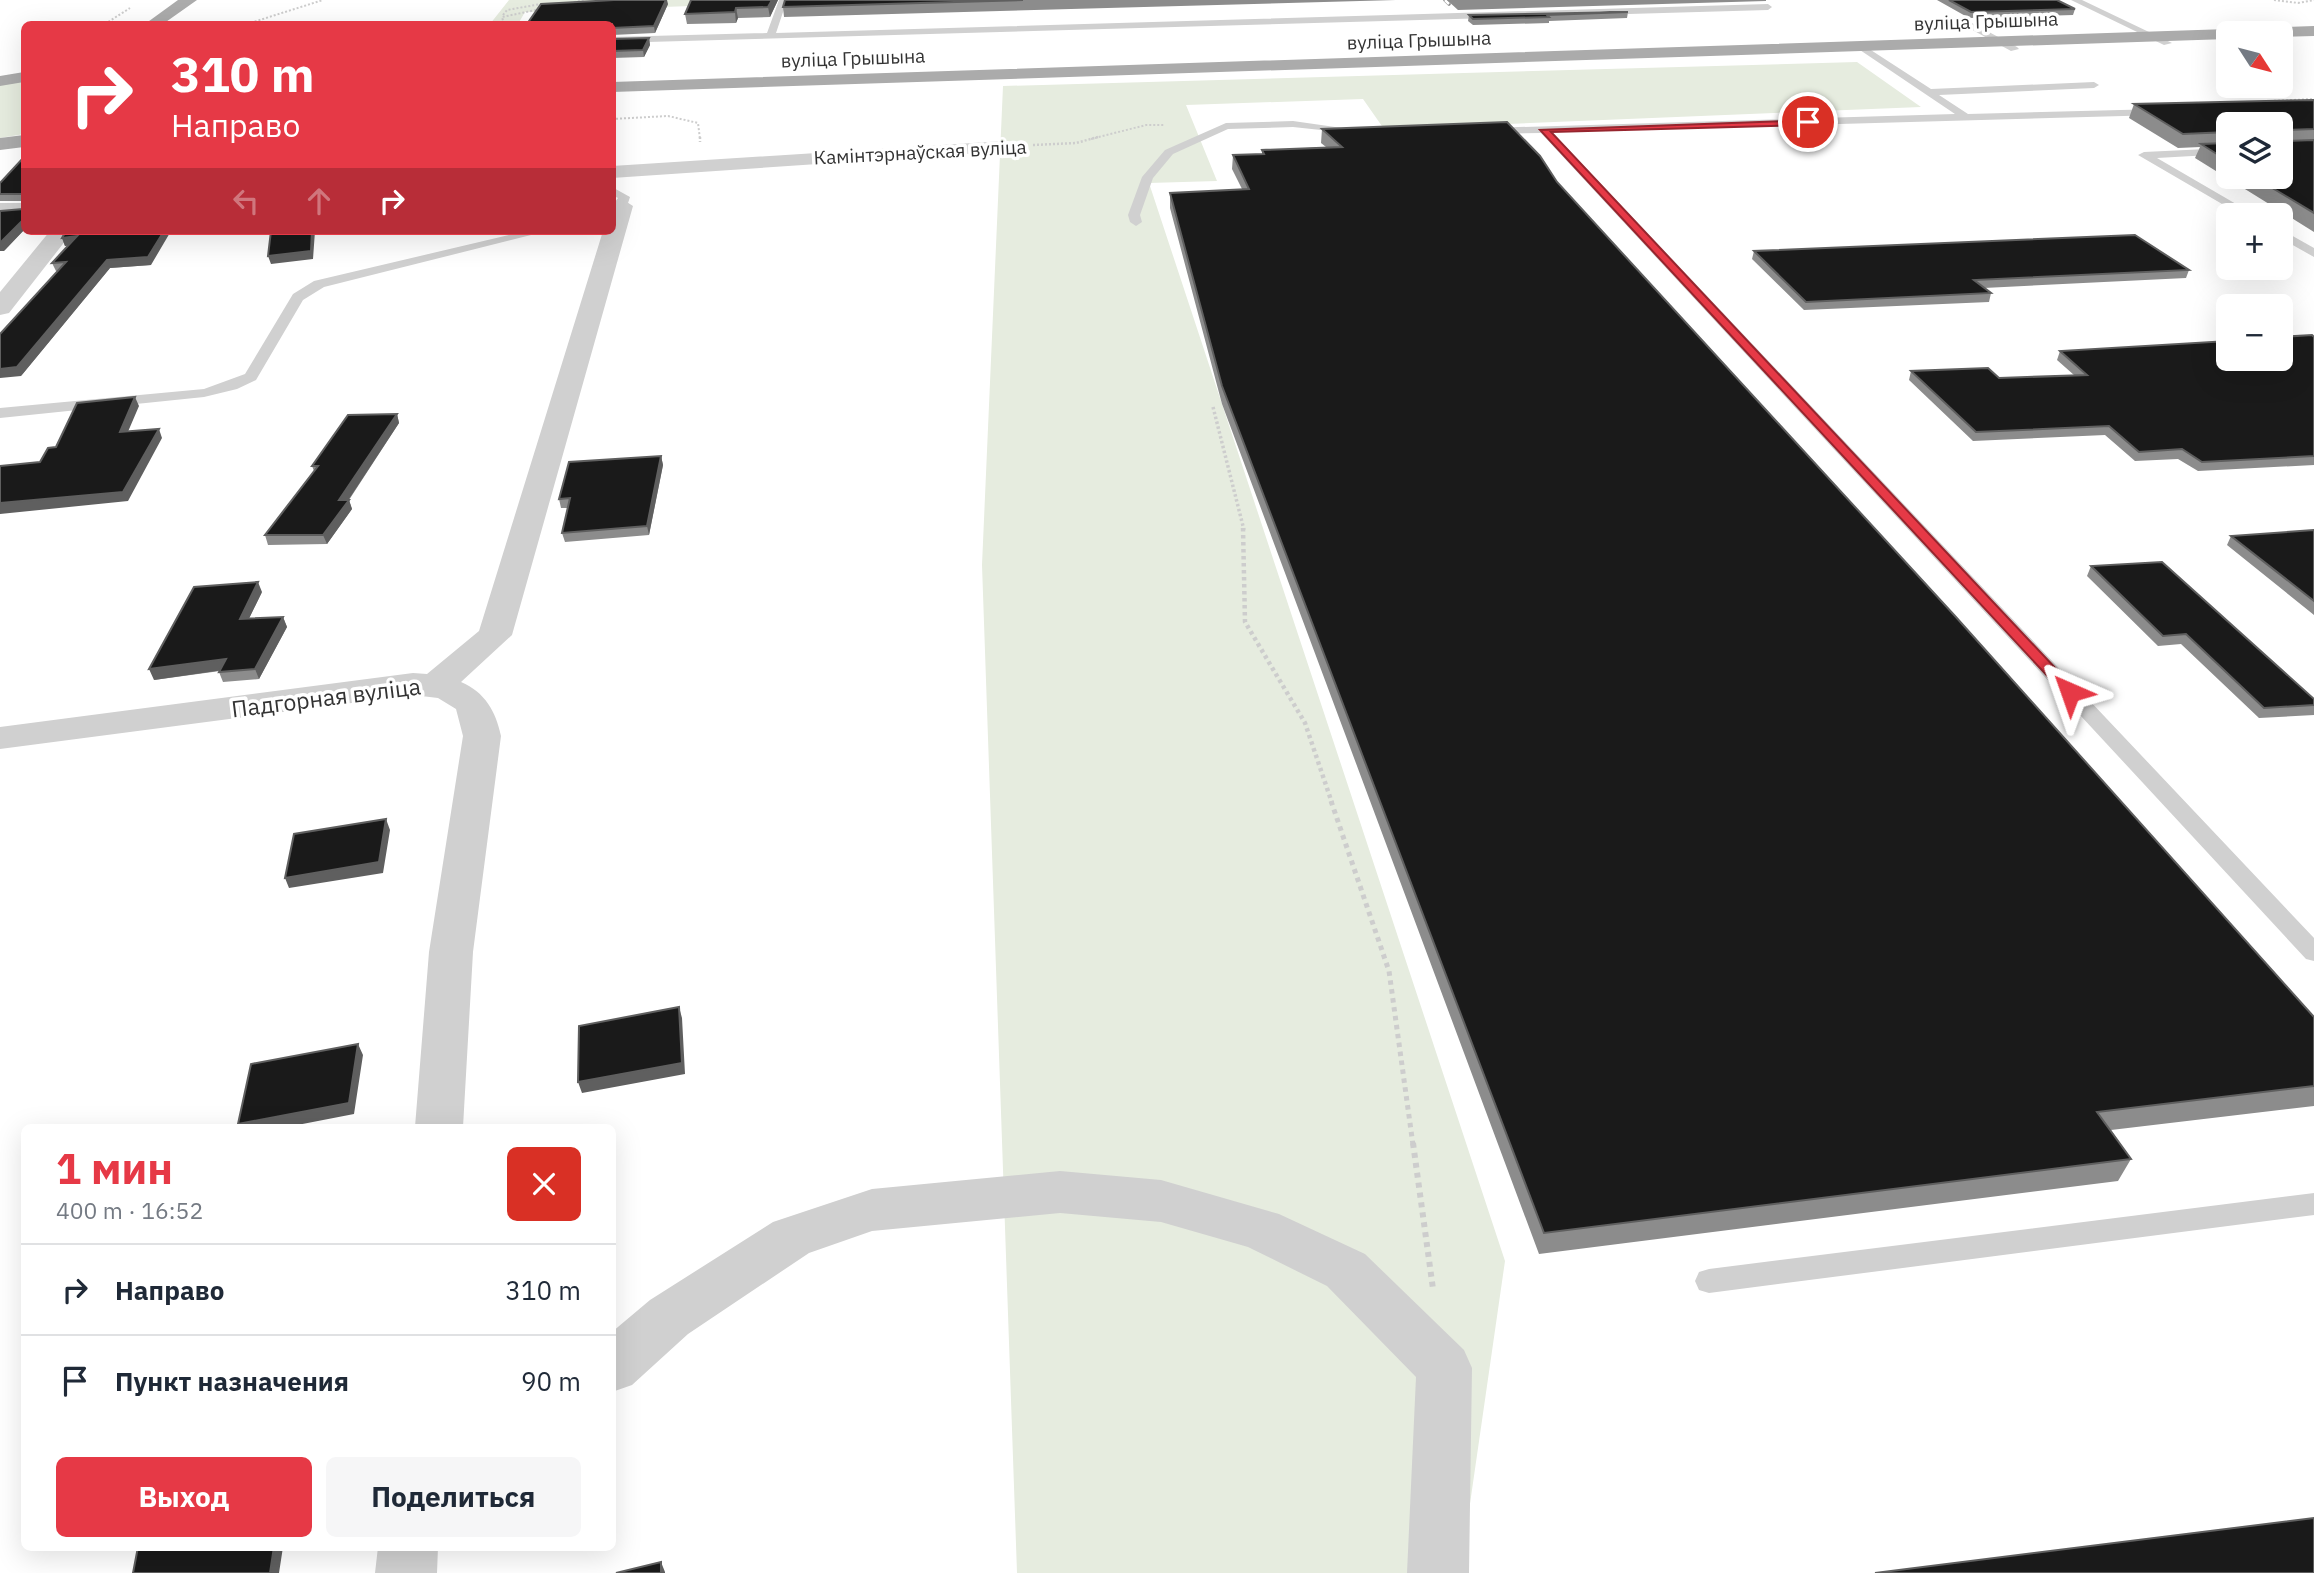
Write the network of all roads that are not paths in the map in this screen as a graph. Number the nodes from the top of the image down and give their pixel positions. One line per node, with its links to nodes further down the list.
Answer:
1 (173, 0): 9 (main road)
2 (189, 0): 10 (main road)
3 (783, 0): 14 (lane)
4 (1583, 0): 7 (lane)
5 (2075, 0): 15 (lane)
6 (1768, 6): 7 (lane)
7 (1597, 12): 14 (lane)
8 (1959, 19): 21 (lane)
9 (142, 21)
10 (158, 21)
11 (2314, 31): 12 (main road)
12 (2293, 32)
13 (2216, 34): 15 (main road, вуліца Грышына)
14 (771, 35): 18 (lane)
15 (2150, 36): 20 (lane); 21 (main road, вуліца Грышына)
16 (2314, 38): 17 (main road)
17 (2293, 39)
18 (616, 40)
19 (2216, 41): 20 (main road, вуліца Грышына)
20 (2167, 43): 21 (main road, вуліца Грышына)
21 (2007, 45): 22 (main road, вуліца Грышына)
22 (1866, 50): 24 (main road, вуліца Грышына); 25 (lane); 26 (main road, вуліца Грышына)
23 (2094, 85): 25 (lane)
24 (616, 88)
25 (1928, 92): 28 (lane)
26 (616, 94)
27 (2175, 111): 28 (lane)
28 (1966, 117): 29 (lane)
29 (1544, 130): 30 (lane); 50 (lane)
30 (1478, 131)
31 (1372, 133): 40 (lane)
32 (21, 141): 33 (main road)
33 (0, 144)
34 (1004, 147): 36 (street, Камінтэрнаўская вуліца)
35 (2216, 152): 37 (lane)
36 (616, 172)
37 (2228, 203)
38 (21, 209): 39 (street)
39 (0, 210)
40 (1136, 222)
41 (59, 235): 46 (street)
42 (524, 235): 47 (lane)
43 (607, 235): 48 (street)
44 (2293, 241): 45 (lane)
45 (2314, 253)
46 (0, 308)
47 (0, 413)
48 (436, 685): 49 (street, Падгорная вуліца); 51 (street, Падгорная вуліца)
49 (0, 738)
50 (2314, 953)
51 (439, 1124)
52 (2314, 1204): 53 (lane)
53 (1709, 1281)
54 (616, 1363): 57 (street)
55 (408, 1551): 56 (street)
56 (406, 1573)
57 (1438, 1573)

